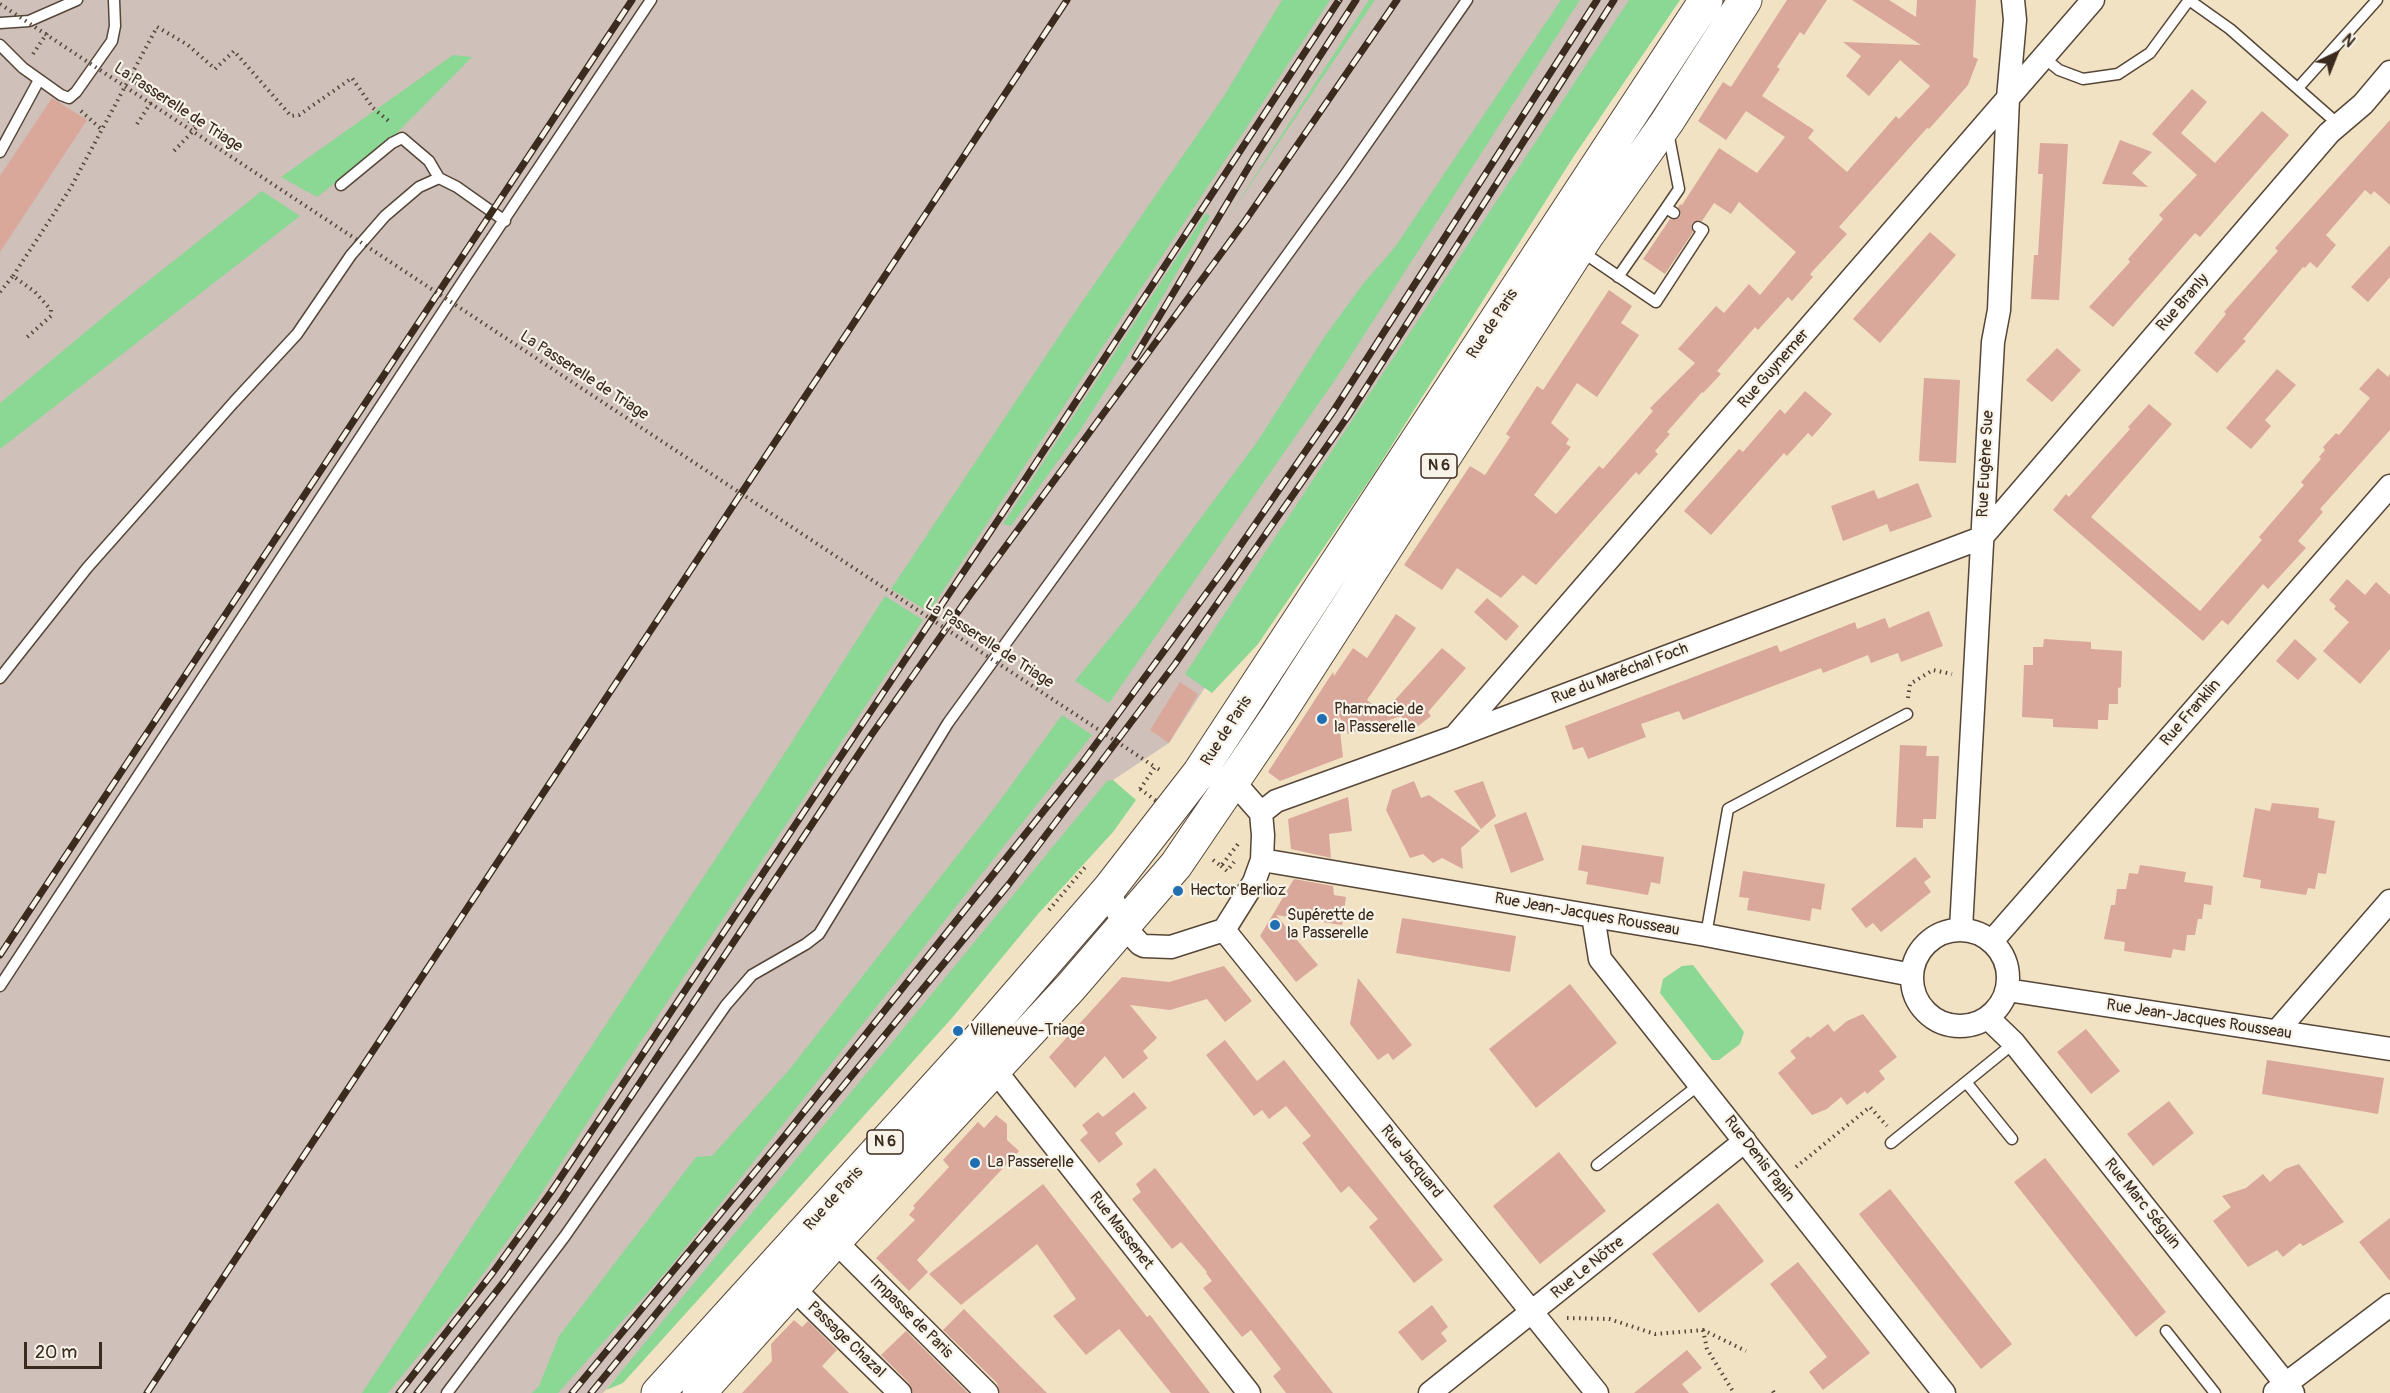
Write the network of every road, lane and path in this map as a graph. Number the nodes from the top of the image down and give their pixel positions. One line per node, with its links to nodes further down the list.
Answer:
1 (77, 0): 12 (lane)
2 (114, 0): 19 (lane)
3 (651, 0): 31 (lane)
4 (1467, 0): 90 (lane)
5 (1706, 0): 46 (main road, Rue de Paris / N 6)
6 (1745, 0): 23 (main road, Rue de Paris / N 6)
7 (2013, 0): 22 (street, Rue Eugène Sue)
8 (2093, 0): 16 (street, Rue Guynemer)
9 (2189, 0): 16 (lane); 20 (lane)
10 (2377, 0): 20 (lane)
11 (0, 4): 44 (path, La Passerelle de Triage, bridge)
12 (0, 23)
13 (49, 30): 15 (path)
14 (0, 45): 19 (lane)
15 (24, 49)
16 (2043, 57): 22 (street, Rue Guynemer)
17 (2390, 72): 25 (street, Rue Branly)
18 (130, 79): 21 (path); 26 (path); 34 (path)
19 (39, 80): 27 (lane)
20 (2298, 88): 25 (lane)
21 (156, 95): 24 (path); 28 (path)
22 (2008, 98): 39 (street, Rue Eugène Sue); 43 (street, Rue Guynemer)
23 (1667, 122): 33 (main road, Rue de Paris / N 6); 35 (lane)
24 (137, 124)
25 (2338, 124): 39 (street, Rue Branly)
26 (402, 138): 29 (lane); 30 (lane)
27 (0, 152)
28 (172, 152)
29 (439, 178): 31 (lane); 40 (lane)
30 (341, 185)
31 (505, 220): 68 (lane)
32 (1698, 227): 35 (lane)
33 (1579, 249): 35 (lane); 47 (main road, Rue de Paris / N 6)
34 (13, 276): 36 (path); 37 (path)
35 (1618, 277)
36 (0, 292)
37 (25, 339)
38 (2390, 486): 66 (street, Rue Franklin)
39 (1981, 538): 41 (street, Rue Eugène Sue); 43 (street, Rue du Maréchal Foch)
40 (0, 678)
41 (1974, 678): 42 (path); 63 (street, Rue Eugène Sue)
42 (1907, 714): 65 (lane)
43 (1454, 737): 51 (street, Rue du Maréchal Foch)
44 (1155, 768): 45 (path, La Passerelle de Triage, bridge); 50 (path, bridge)
45 (1161, 772)
46 (1199, 773): 47 (street); 58 (main road, Rue de Paris / N 6)
47 (1233, 781): 51 (street); 62 (main road, Rue de Paris / N 6)
48 (1156, 788): 49 (path)
49 (1143, 803)
50 (1159, 803)
51 (1261, 813): 53 (street)
52 (1231, 853): 55 (path)
53 (1262, 860): 61 (street, Rue Jean-Jacques Rousseau); 64 (street)
54 (1091, 861): 60 (path)
55 (1225, 861)
56 (1234, 862): 57 (path)
57 (1221, 866)
58 (1109, 889): 62 (street); 91 (main road, Rue de Paris / N 6)
59 (2390, 901): 71 (street)
60 (1046, 913)
61 (1593, 916): 65 (street, Rue Jean-Jacques Rousseau); 76 (street, Rue Denis Papin)
62 (1123, 926): 64 (street); 74 (main road, Rue de Paris / N 6)
63 (1961, 928): 66 (street); 67 (street)
64 (1224, 930): 85 (street, Rue Jacquard)
65 (1706, 935): 67 (street, Rue Jean-Jacques Rousseau)
66 (1992, 941): 69 (street)
67 (1912, 975): 70 (street)
68 (0, 986)
69 (2007, 990): 70 (street); 71 (street, Rue Jean-Jacques Rousseau)
70 (1988, 1018): 72 (street, Rue Marc Séguin)
71 (2277, 1031): 73 (street, Rue Jean-Jacques Rousseau)
72 (2014, 1043): 75 (lane); 89 (street, Rue Marc Séguin)
73 (2390, 1049)
74 (994, 1069): 82 (main road, Rue de Paris / N 6); 95 (street, Rue Massenet)
75 (1966, 1082): 77 (lane); 78 (lane)
76 (1700, 1084): 79 (street, Rue Denis Papin); 80 (lane)
77 (2012, 1139)
78 (1894, 1140): 81 (path)
79 (1745, 1141): 81 (street, Rue Denis Papin); 85 (street, Rue Le Nôtre)
80 (1597, 1165)
81 (1778, 1182): 99 (street, Rue Denis Papin)
82 (835, 1241): 83 (main road, Rue de Paris / N 6); 94 (street, Impasse de Paris)
83 (793, 1288): 92 (main road, Rue de Paris / N 6); 93 (street, Passage Chazal)
84 (2390, 1305): 89 (street)
85 (1538, 1319): 86 (path); 96 (street, Rue Le Nôtre); 97 (street, Rue Jacquard)
86 (1703, 1330): 88 (path); 98 (path)
87 (2166, 1331): 100 (lane)
88 (1746, 1351)
89 (2284, 1390)
90 (447, 1393)
91 (658, 1393)
92 (699, 1393)
93 (900, 1393)
94 (987, 1393)
95 (1249, 1393)
96 (1430, 1393)
97 (1597, 1393)
98 (1734, 1393)
99 (1944, 1393)
100 (2215, 1393)

